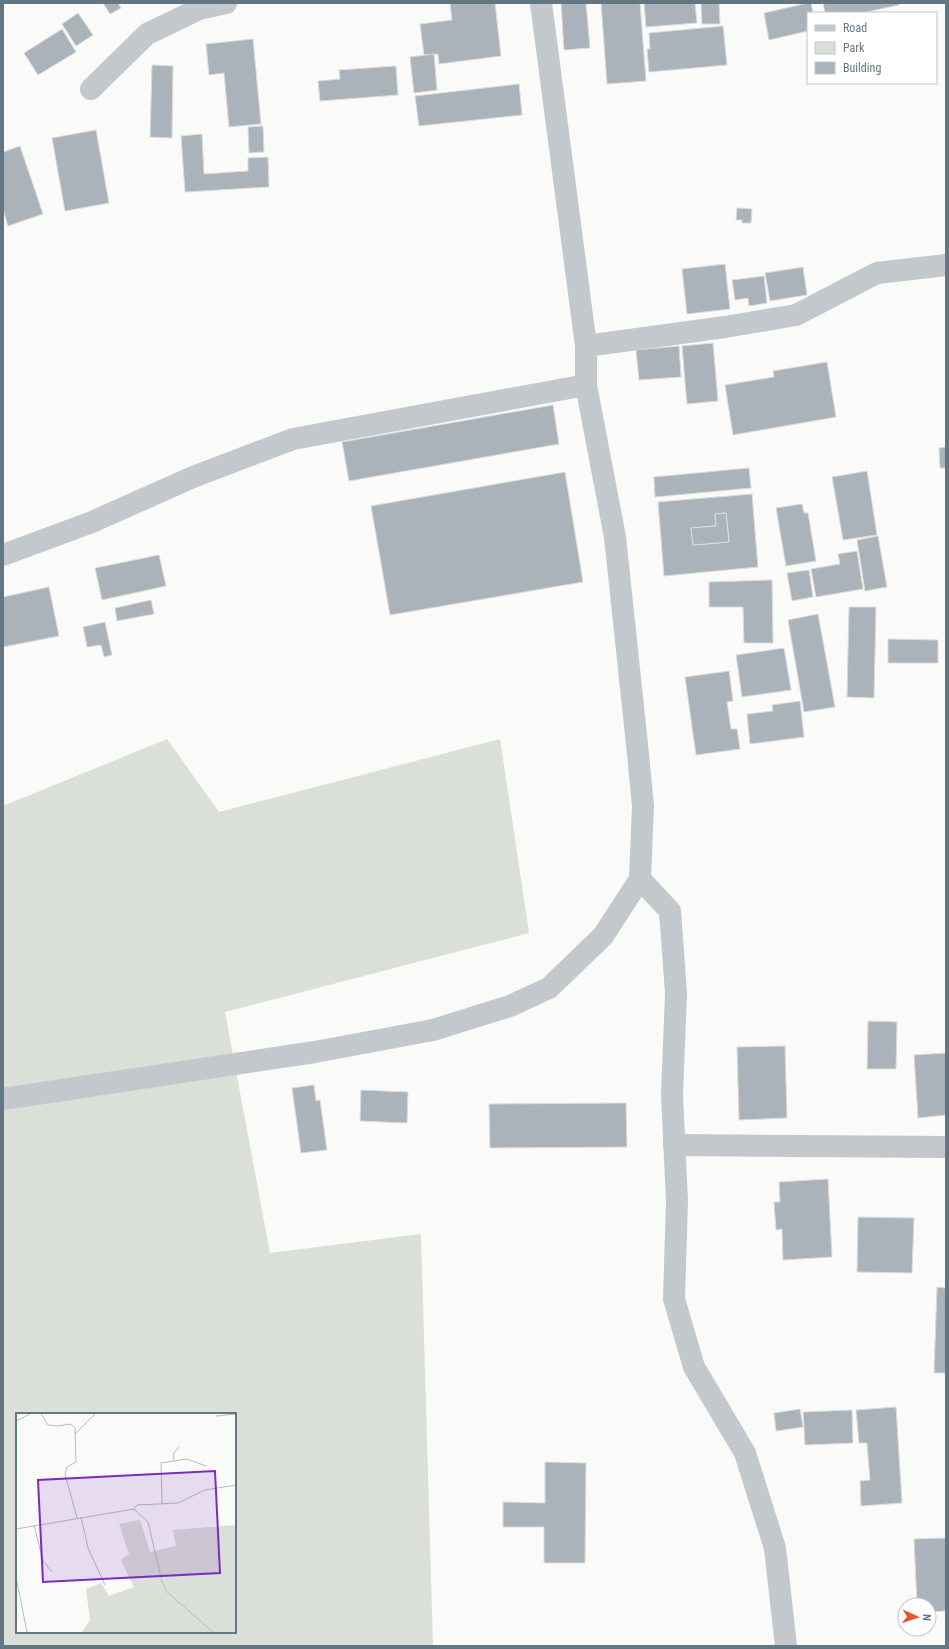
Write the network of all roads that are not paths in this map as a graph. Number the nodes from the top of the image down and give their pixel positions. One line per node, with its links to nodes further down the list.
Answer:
1 (226, 3): 3 (street)
2 (541, 3): 5 (street)
3 (91, 89)
4 (946, 265): 5 (street)
5 (586, 346): 6 (street)
6 (586, 385): 7 (street); 8 (street)
7 (3, 555)
8 (640, 879): 9 (street); 10 (street)
9 (3, 1099)
10 (674, 1145): 11 (street); 12 (street)
11 (946, 1147)
12 (786, 1646)

